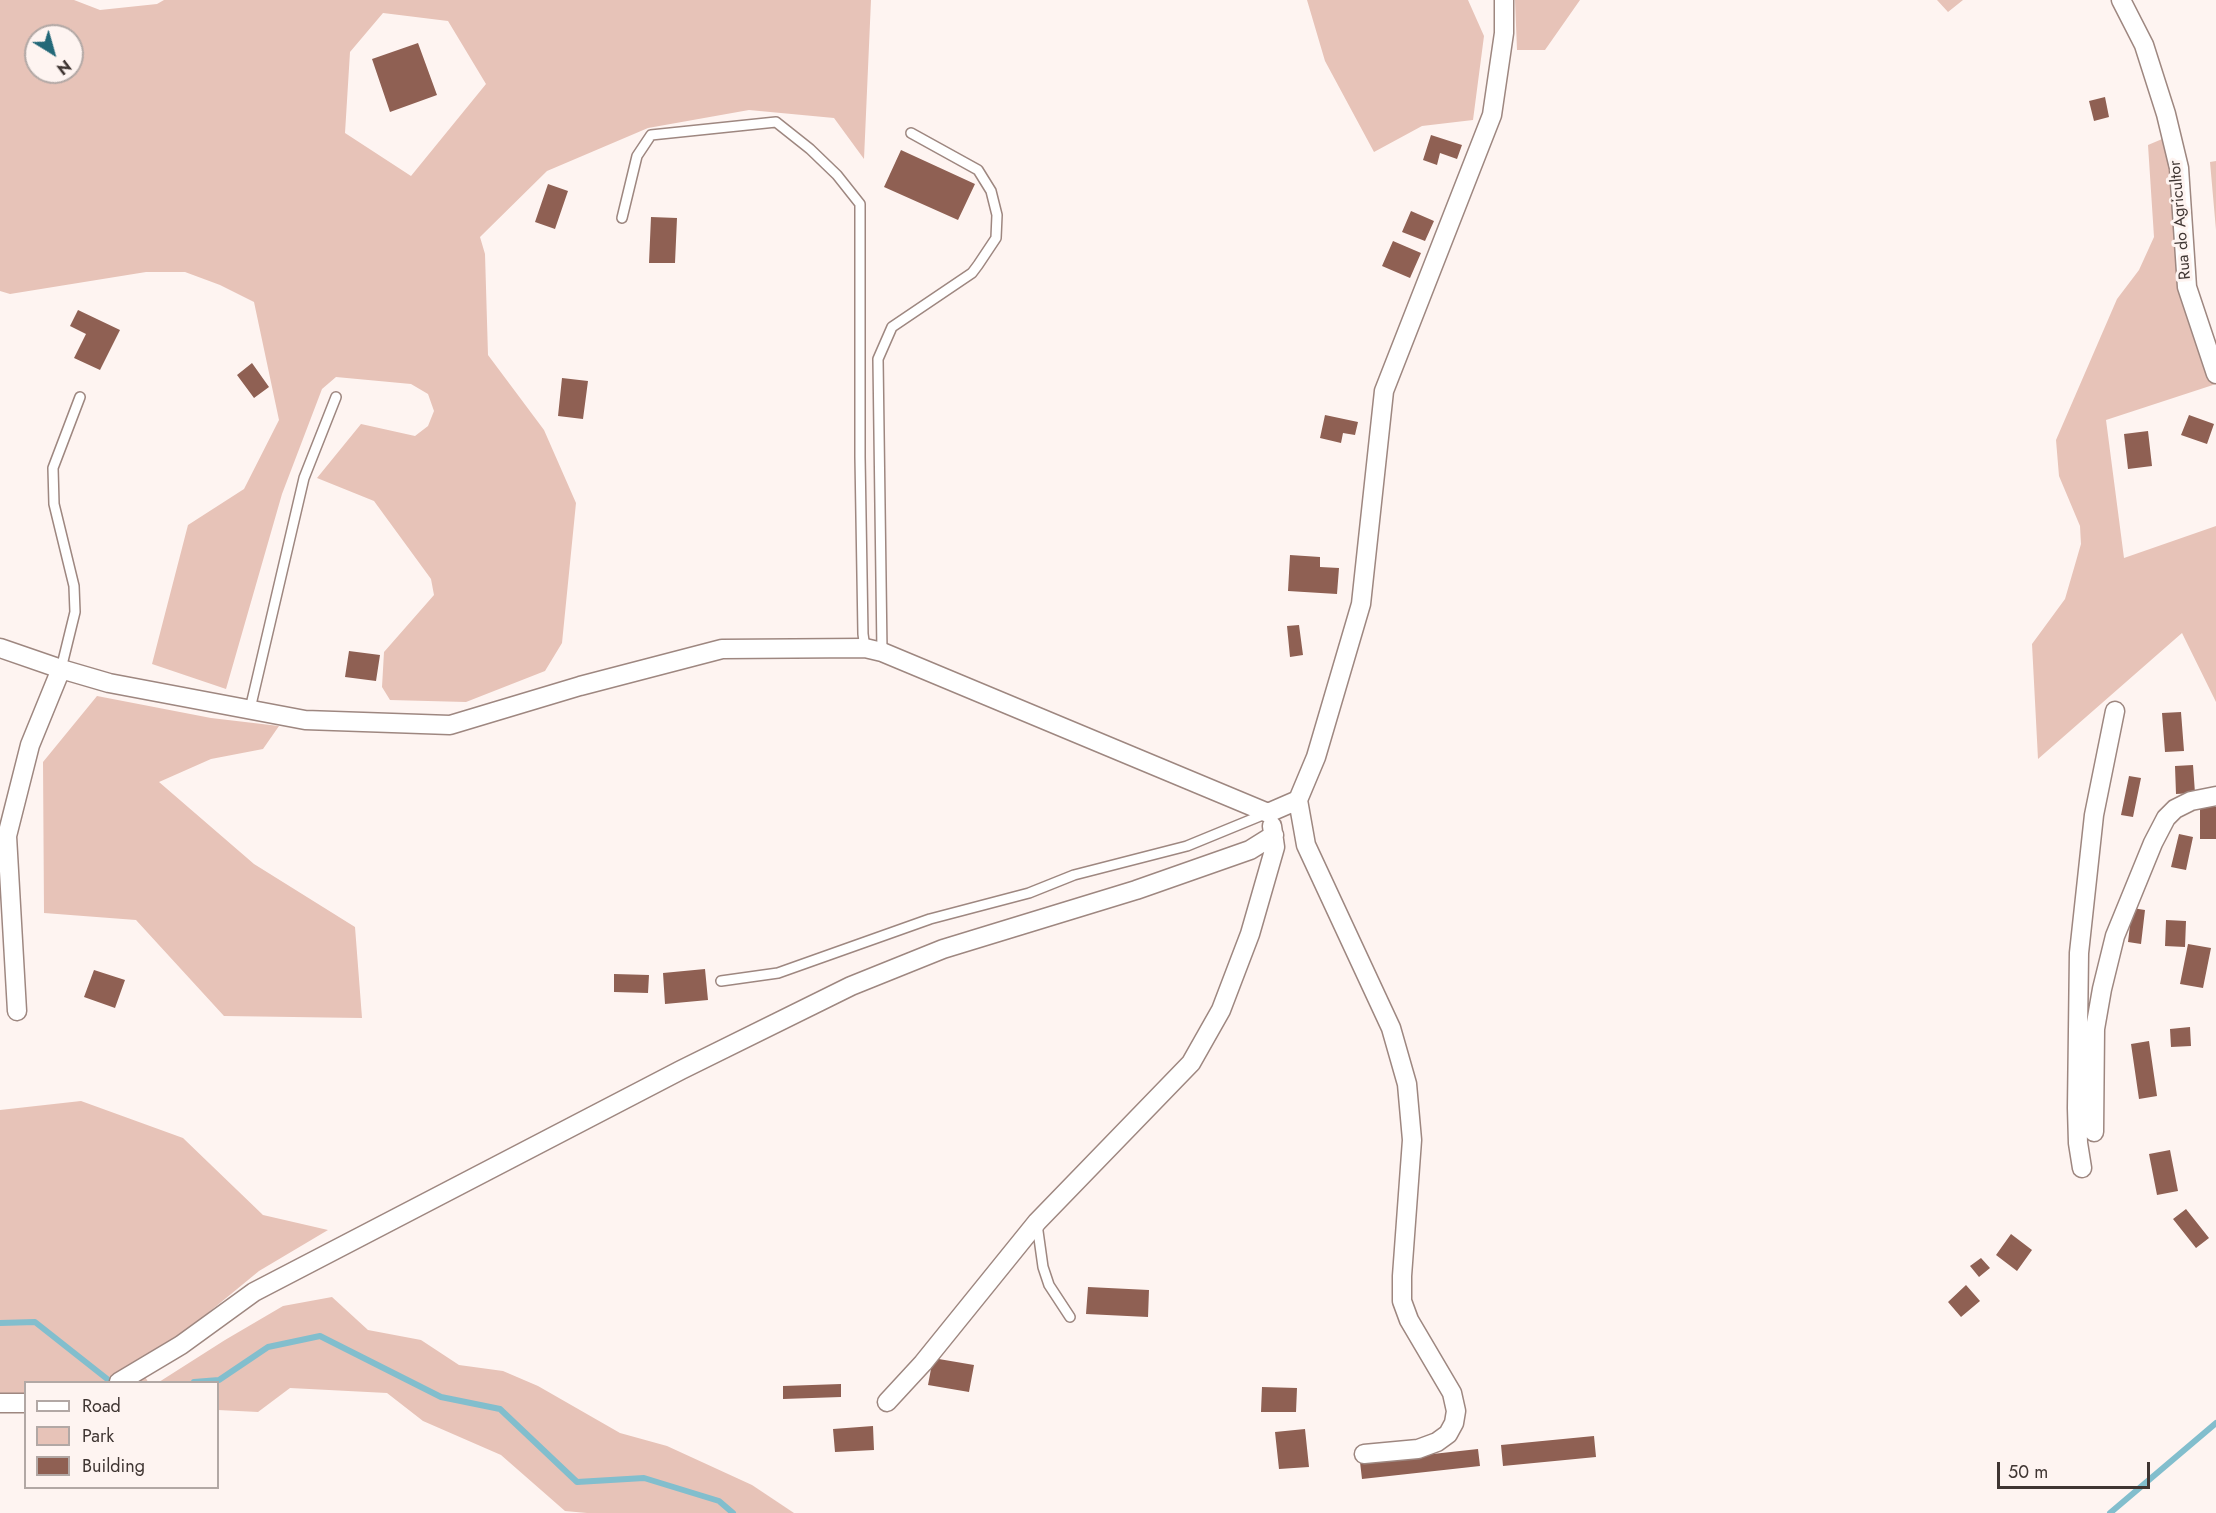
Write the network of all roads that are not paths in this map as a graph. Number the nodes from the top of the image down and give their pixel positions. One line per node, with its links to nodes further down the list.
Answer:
1 (1504, 0): 14 (street)
2 (2121, 0): 5 (street, Rua do Agricultor)
3 (911, 133): 9 (lane)
4 (622, 218): 9 (lane)
5 (2216, 374)
6 (80, 397): 10 (lane)
7 (336, 397): 11 (lane)
8 (0, 648): 10 (street)
9 (874, 650): 11 (street); 15 (street)
10 (62, 669): 11 (street); 18 (street)
11 (250, 709)
12 (2115, 711): 20 (street)
13 (2216, 796): 19 (street)
14 (1298, 800): 15 (street); 27 (street)
15 (1268, 813): 16 (street); 17 (lane)
16 (1274, 836): 21 (street); 23 (street)
17 (721, 981)
18 (17, 1011)
19 (2094, 1132)
20 (2082, 1168)
21 (1037, 1222): 22 (lane); 24 (street)
22 (1070, 1317)
23 (122, 1381)
24 (887, 1402)
25 (0, 1403): 26 (street)
26 (24, 1403)
27 (1364, 1454)

